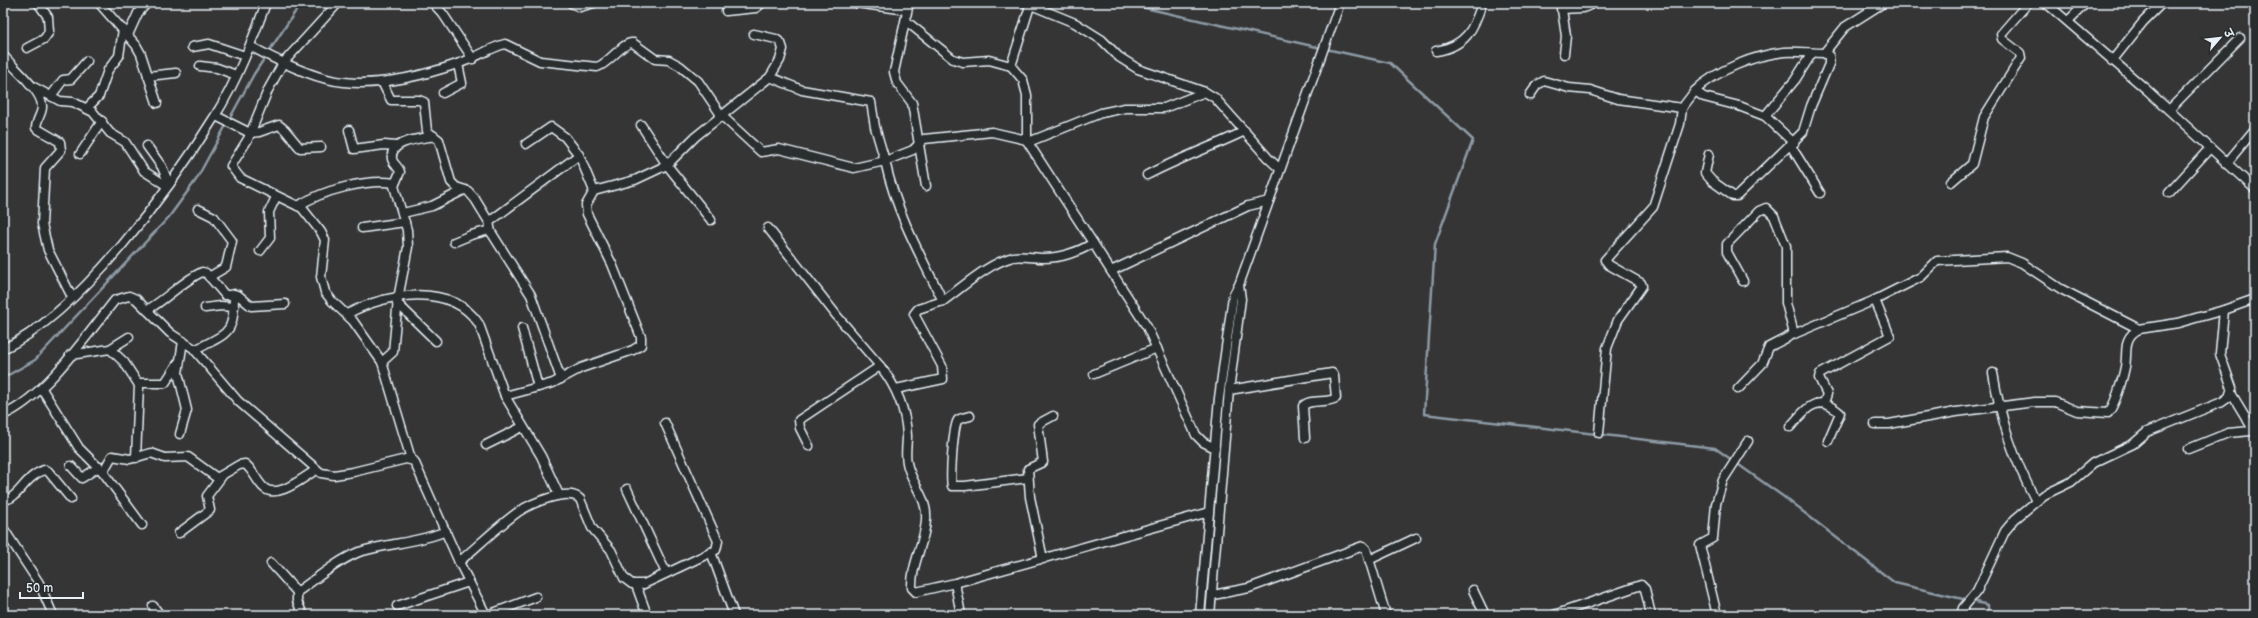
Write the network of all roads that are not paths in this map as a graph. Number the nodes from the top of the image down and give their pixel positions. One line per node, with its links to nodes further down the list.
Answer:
1 (38, 3): 30 (street)
2 (99, 3): 25 (street)
3 (147, 3): 25 (street)
4 (266, 3): 29 (street)
5 (338, 3): 39 (street)
6 (433, 3): 37 (street)
7 (571, 3): 8 (street)
8 (594, 3)
9 (762, 3): 22 (street)
10 (856, 3): 20 (street)
11 (1340, 3): 83 (street)
12 (1482, 3): 31 (street)
13 (1595, 3): 21 (street)
14 (1883, 3): 33 (street)
15 (2028, 3): 85 (street)
16 (2046, 3): 24 (street)
17 (2086, 3): 24 (street)
18 (2162, 3): 40 (street)
19 (1028, 4): 43 (street); 51 (street)
20 (908, 6): 23 (street)
21 (1561, 6): 34 (street)
22 (726, 10)
23 (906, 21): 43 (street); 70 (street)
24 (2068, 22): 40 (street)
25 (126, 32): 46 (street); 56 (street)
26 (754, 34): 47 (street)
27 (2240, 38): 58 (street)
28 (192, 47): 36 (street)
29 (252, 47): 36 (street); 39 (street)
30 (27, 48)
31 (1436, 51)
32 (1812, 53): 33 (street); 50 (street); 61 (street)
33 (1824, 53): 72 (street)
34 (1564, 54)
35 (3, 55): 49 (street)
36 (245, 56): 45 (street)
37 (473, 59): 41 (street); 59 (street)
38 (86, 61): 54 (street)
39 (281, 61): 48 (street); 66 (street)
40 (2112, 61): 58 (street)
41 (458, 64): 48 (street); 52 (street)
42 (200, 66): 45 (street)
43 (1011, 66): 69 (street)
44 (176, 73): 46 (street)
45 (236, 75): 60 (street)
46 (148, 76): 55 (street)
47 (770, 77): 59 (street); 80 (street)
48 (382, 82): 68 (street)
49 (30, 84): 54 (street); 112 (street)
50 (1695, 91): 57 (street); 61 (street)
51 (1205, 92): 67 (street); 69 (street)
52 (443, 93)
53 (1530, 95): 57 (street)
54 (51, 96): 56 (street)
55 (157, 103)
56 (87, 108): 62 (street)
57 (1682, 108): 157 (street)
58 (2169, 110): 76 (street)
59 (721, 115): 80 (street); 82 (street)
60 (216, 116): 66 (street); 87 (street)
61 (1765, 116): 72 (street)
62 (102, 121): 77 (street); 87 (street)
63 (642, 125): 82 (street)
64 (2255, 128): 81 (street)
65 (349, 130): 75 (street)
66 (246, 131): 74 (street); 94 (street)
67 (1245, 131): 83 (street); 84 (street)
68 (434, 136): 75 (street); 90 (street)
69 (1027, 141): 70 (street); 105 (street)
70 (919, 142): 80 (street); 88 (street)
71 (526, 144): 79 (street)
72 (1792, 144): 78 (street); 92 (street)
73 (147, 146): 87 (street)
74 (321, 146)
75 (396, 146): 86 (street)
76 (2210, 148): 81 (street); 93 (street)
77 (80, 154)
78 (1709, 154)
79 (579, 155): 91 (street); 101 (street)
80 (885, 161): 116 (street)
81 (2226, 164): 89 (street)
82 (667, 165): 91 (street); 99 (street)
83 (1280, 169): 95 (street)
84 (1147, 175)
85 (1951, 182)
86 (395, 183): 96 (street); 98 (street)
87 (168, 185): 112 (street)
88 (926, 186)
89 (2255, 189)
90 (464, 190): 98 (street); 101 (street)
91 (594, 191): 139 (street)
92 (1820, 193)
93 (2169, 193)
94 (276, 197): 96 (street); 106 (street)
95 (1269, 201): 107 (street); 110 (street)
96 (298, 206): 122 (street)
97 (198, 209): 108 (street)
98 (403, 212): 100 (street)
99 (711, 220)
100 (405, 222): 102 (street); 115 (street)
101 (490, 226): 104 (street); 139 (street)
102 (362, 228)
103 (768, 228): 136 (street)
104 (454, 242)
105 (1093, 243): 107 (street); 116 (street)
106 (260, 251)
107 (1111, 271): 129 (street)
108 (209, 277): 111 (street); 120 (street)
109 (1743, 281): 125 (street)
110 (1239, 285): 145 (street); 164 (street)
111 (234, 294): 117 (street); 118 (street)
112 (72, 297): 130 (street)
113 (2255, 299): 121 (street)
114 (1875, 300): 124 (street); 125 (street); 148 (street)
115 (398, 301): 122 (street); 128 (street); 135 (street); 147 (street)
116 (943, 301): 143 (street)
117 (285, 304)
118 (234, 307): 119 (street); 132 (street)
119 (206, 308)
120 (147, 310): 127 (street); 133 (street)
121 (2224, 310): 124 (street); 146 (street)
122 (347, 314): 135 (street)
123 (522, 328): 141 (street)
124 (2139, 329): 149 (street)
125 (1794, 334): 144 (street)
126 (129, 337): 131 (street)
127 (183, 341): 132 (street); 134 (street)
128 (436, 341)
129 (1157, 348): 138 (street); 164 (street)
130 (3, 349)
131 (110, 349): 133 (street); 140 (street)
132 (195, 350): 170 (street)
133 (70, 355): 142 (street)
134 (178, 362): 140 (street); 158 (street)
135 (382, 362): 167 (street)
136 (880, 366): 143 (street); 163 (street)
137 (1993, 373): 149 (street)
138 (1094, 374)
139 (562, 378): 141 (street)
140 (138, 384): 166 (street)
141 (538, 387): 147 (street)
142 (42, 389): 150 (street); 169 (street)
143 (896, 389): 191 (street)
144 (1738, 389)
145 (1229, 390): 159 (street); 195 (street)
146 (2232, 392): 165 (street); 177 (street)
147 (505, 396): 155 (street)
148 (1824, 403): 156 (street); 161 (street)
149 (1999, 407): 154 (street); 177 (street)
150 (3, 415)
151 (970, 416): 172 (street)
152 (1053, 416): 172 (street)
153 (665, 423): 184 (street)
154 (1875, 424)
155 (522, 427): 162 (street); 174 (street)
156 (1790, 427)
157 (1599, 433)
158 (180, 434)
159 (1305, 438)
160 (1748, 441): 212 (street)
161 (1828, 441)
162 (486, 445)
163 (809, 446)
164 (1215, 448): 178 (street)
165 (2188, 449)
166 (136, 458): 169 (street); 171 (street)
167 (411, 459): 170 (street); 181 (street)
168 (70, 466): 169 (street)
169 (101, 469): 179 (street)
170 (316, 470): 171 (street)
171 (222, 476): 182 (street)
172 (1028, 478): 185 (street)
173 (627, 489): 189 (street)
174 (558, 495): 187 (street); 192 (street)
175 (3, 498): 176 (street)
176 (71, 499)
177 (2036, 501): 213 (street)
178 (1210, 512): 185 (street); 206 (street)
179 (142, 525)
180 (3, 528): 199 (street)
181 (446, 531): 187 (street); 194 (street)
182 (179, 533)
183 (1416, 538): 186 (street)
184 (711, 552): 189 (street); 204 (street)
185 (1043, 559): 191 (street)
186 (1369, 560): 195 (street); 208 (street)
187 (459, 562): 190 (street)
188 (271, 563): 194 (street)
189 (666, 574): 192 (street)
190 (469, 582): 198 (street); 202 (street)
191 (956, 583): 205 (street)
192 (636, 585): 203 (street)
193 (1473, 590): 209 (street)
194 (298, 592): 201 (street)
195 (1212, 595): 207 (street)
196 (536, 597): 202 (street)
197 (153, 606): 200 (street)
198 (397, 606)
199 (53, 615)
200 (160, 615)
201 (303, 615)
202 (487, 615)
203 (647, 615)
204 (734, 615)
205 (961, 615)
206 (1200, 615)
207 (1210, 615)
208 (1386, 615)
209 (1485, 615)
210 (1554, 615): 211 (street)
211 (1651, 615)
212 (1717, 615)
213 (1961, 615)

